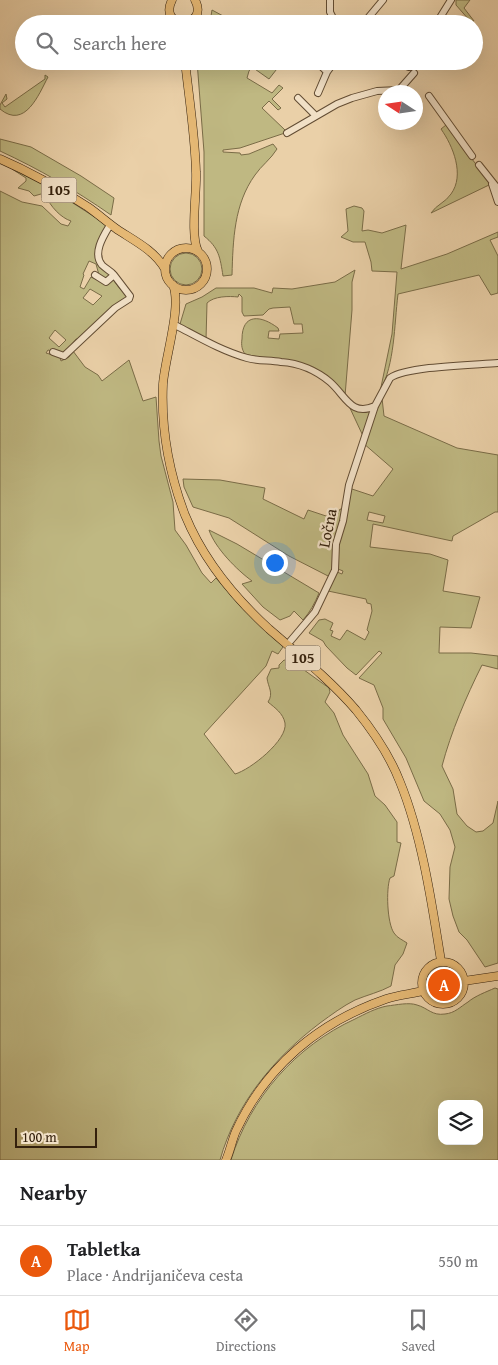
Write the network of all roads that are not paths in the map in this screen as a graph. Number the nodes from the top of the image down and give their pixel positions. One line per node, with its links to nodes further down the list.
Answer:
1 (172, 0): 6 (main road)
2 (195, 0): 7 (main road)
3 (330, 0): 8 (street)
4 (383, 0): 9 (street)
5 (451, 0): 10 (street)
6 (170, 15)
7 (196, 15)
8 (332, 15)
9 (370, 15)
10 (442, 15)
11 (186, 70): 25 (main road)
12 (327, 72): 14 (street)
13 (414, 73): 17 (street)
14 (318, 93)
15 (430, 96): 19 (street)
16 (298, 98): 17 (street)
17 (316, 116): 18 (street)
18 (287, 133)
19 (472, 156)
20 (0, 159): 26 (main road, 105)
21 (480, 166): 22 (street)
22 (492, 183): 23 (street); 24 (street)
23 (498, 189)
24 (498, 202)
25 (196, 213): 27 (main road); 28 (main road)
26 (110, 225): 29 (main road, 105); 32 (street)
27 (176, 250): 28 (main road); 29 (main road); 30 (main road)
28 (198, 251): 34 (main road, 105)
29 (153, 252): 30 (main road, 105)
30 (165, 269): 33 (main road, 105)
31 (95, 275): 32 (street)
32 (114, 276): 36 (street)
33 (173, 285): 34 (main road); 35 (main road, 105)
34 (192, 289): 35 (main road, 105)
35 (175, 325): 38 (street); 39 (main road, 105)
36 (53, 352)
37 (498, 363): 38 (street, Ločna)
38 (375, 406): 39 (street, Ločna)
39 (287, 645): 40 (main road, 105)
40 (440, 962): 42 (main road); 43 (main road)
41 (498, 976): 42 (main road)
42 (464, 981): 43 (main road)
43 (423, 990): 44 (main road)
44 (226, 1160)

